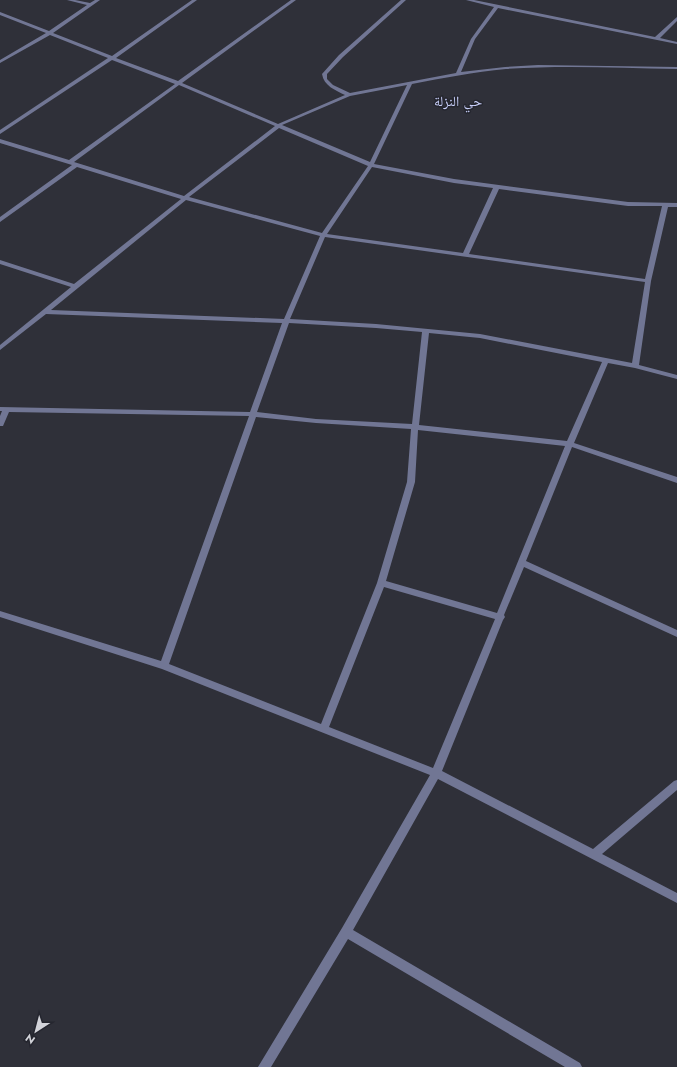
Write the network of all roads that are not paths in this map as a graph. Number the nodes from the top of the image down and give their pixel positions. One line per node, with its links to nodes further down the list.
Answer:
1 (69, 0): 8 (street)
2 (98, 0): 8 (street)
3 (195, 0): 15 (street)
4 (294, 0): 19 (street)
5 (404, 0): 21 (street)
6 (468, 0): 7 (street)
7 (474, 1): 9 (street)
8 (91, 5): 12 (street)
9 (497, 6): 13 (street); 18 (street)
10 (0, 13): 12 (street)
11 (677, 18): 13 (street)
12 (49, 33): 15 (street); 16 (street)
13 (656, 39): 14 (street)
14 (677, 43)
15 (112, 58): 19 (street); 23 (street)
16 (0, 62)
17 (677, 68): 18 (street)
18 (458, 74): 20 (street)
19 (178, 83): 22 (street); 25 (street)
20 (410, 84): 21 (street); 27 (street)
21 (349, 95): 22 (street)
22 (279, 125): 27 (street); 29 (street)
23 (0, 132)
24 (1, 142): 25 (street)
25 (70, 162): 26 (street)
26 (77, 164): 29 (street); 32 (street)
27 (371, 165): 28 (street); 33 (street)
28 (497, 186): 30 (street); 34 (street)
29 (185, 198): 33 (street); 37 (street)
30 (665, 205): 31 (street); 36 (street)
31 (677, 205)
32 (0, 220)
33 (323, 235): 34 (street); 39 (street)
34 (465, 256): 36 (street)
35 (0, 262): 37 (street)
36 (648, 281): 43 (street)
37 (76, 287): 38 (street)
38 (44, 312): 39 (street); 41 (street)
39 (286, 321): 40 (street); 46 (street)
40 (426, 331): 42 (street); 48 (street)
41 (0, 348)
42 (606, 360): 43 (street); 49 (street)
43 (635, 366): 44 (street)
44 (677, 377)
45 (3, 409): 46 (street); 47 (street)
46 (253, 414): 48 (street); 56 (street)
47 (0, 424)
48 (415, 427): 49 (street); 52 (street)
49 (570, 444): 50 (street); 51 (street)
50 (677, 480)
51 (523, 563): 54 (street); 55 (street)
52 (381, 583): 54 (street); 57 (street)
53 (0, 614): 56 (street)
54 (501, 617): 58 (street)
55 (677, 634)
56 (164, 666): 57 (street)
57 (324, 729): 58 (street)
58 (436, 773): 60 (street); 62 (street)
59 (677, 784): 60 (street)
60 (594, 855): 61 (street)
61 (677, 898)
62 (346, 932): 63 (street); 64 (street)
63 (264, 1067)
64 (576, 1067)

